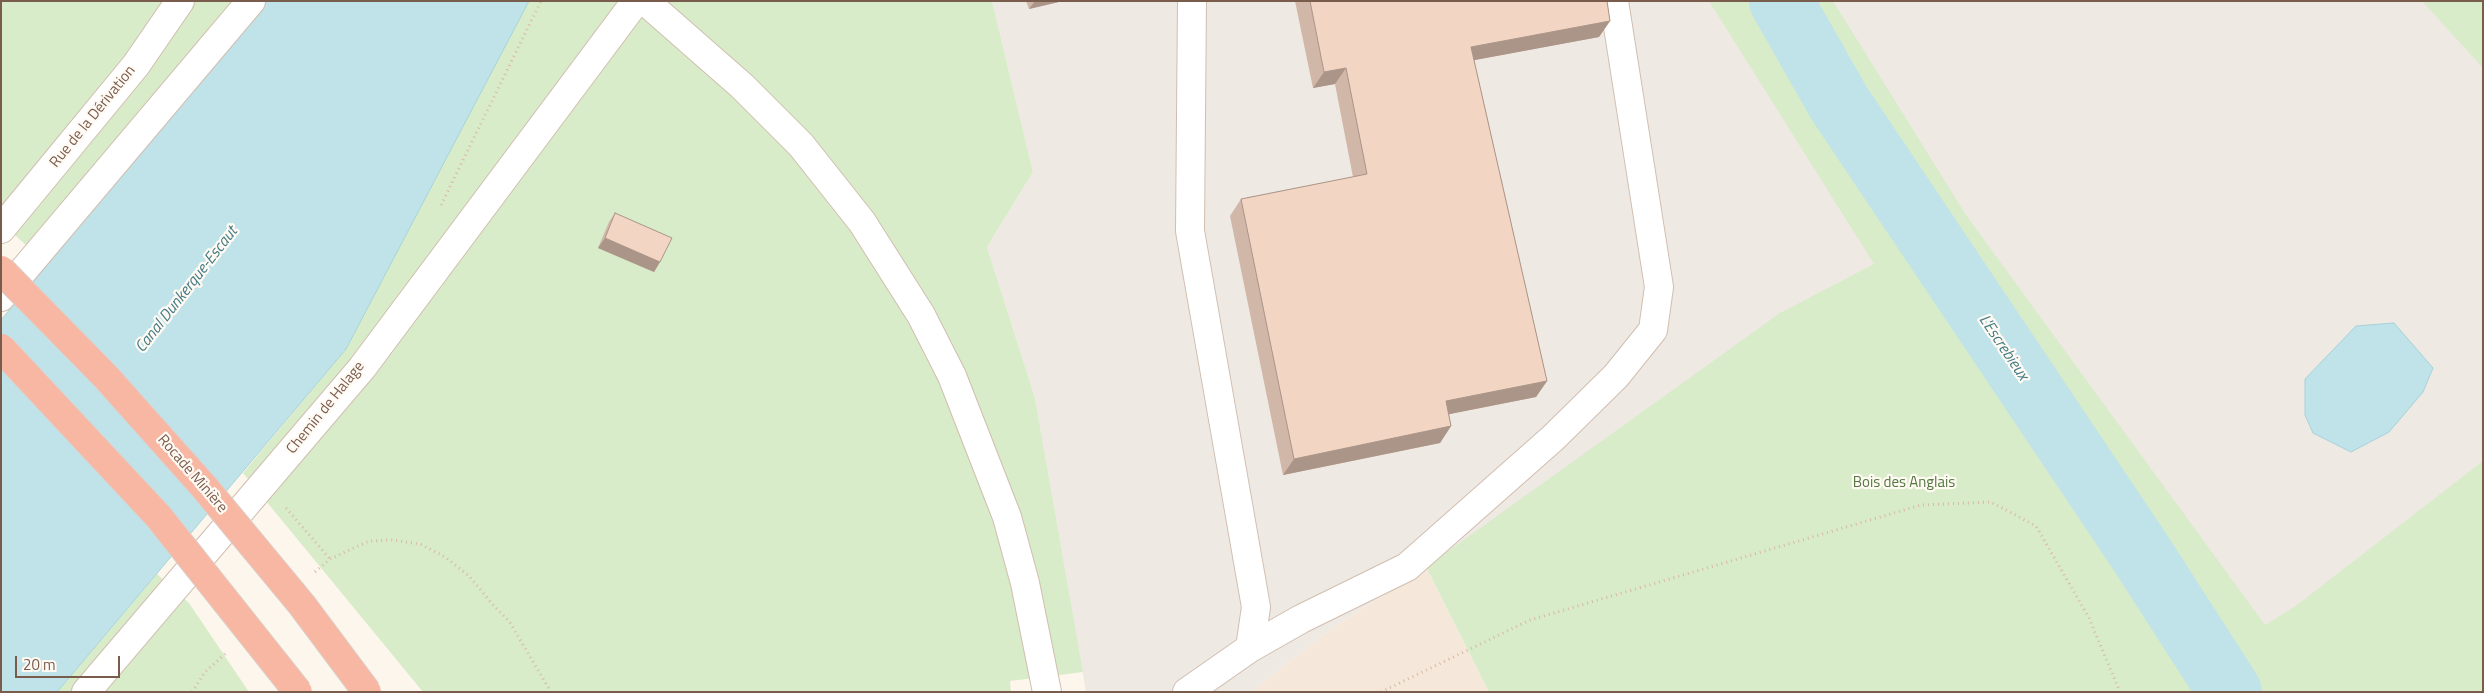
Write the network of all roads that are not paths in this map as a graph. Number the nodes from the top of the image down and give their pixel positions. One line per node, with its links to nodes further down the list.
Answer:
1 (180, 1): 7 (street, Rue de la Dérivation)
2 (250, 1): 9 (street)
3 (636, 1): 12 (street, Chemin de Halage)
4 (645, 1): 15 (street)
5 (1192, 1): 11 (street)
6 (1614, 1): 11 (street)
7 (1, 229)
8 (1, 270): 14 (highway, Rocade Minière, bridge)
9 (1, 297)
10 (1, 348): 13 (highway, bridge)
11 (1250, 648): 16 (street)
12 (86, 692)
13 (298, 692)
14 (367, 692)
15 (1047, 692)
16 (1187, 692)

